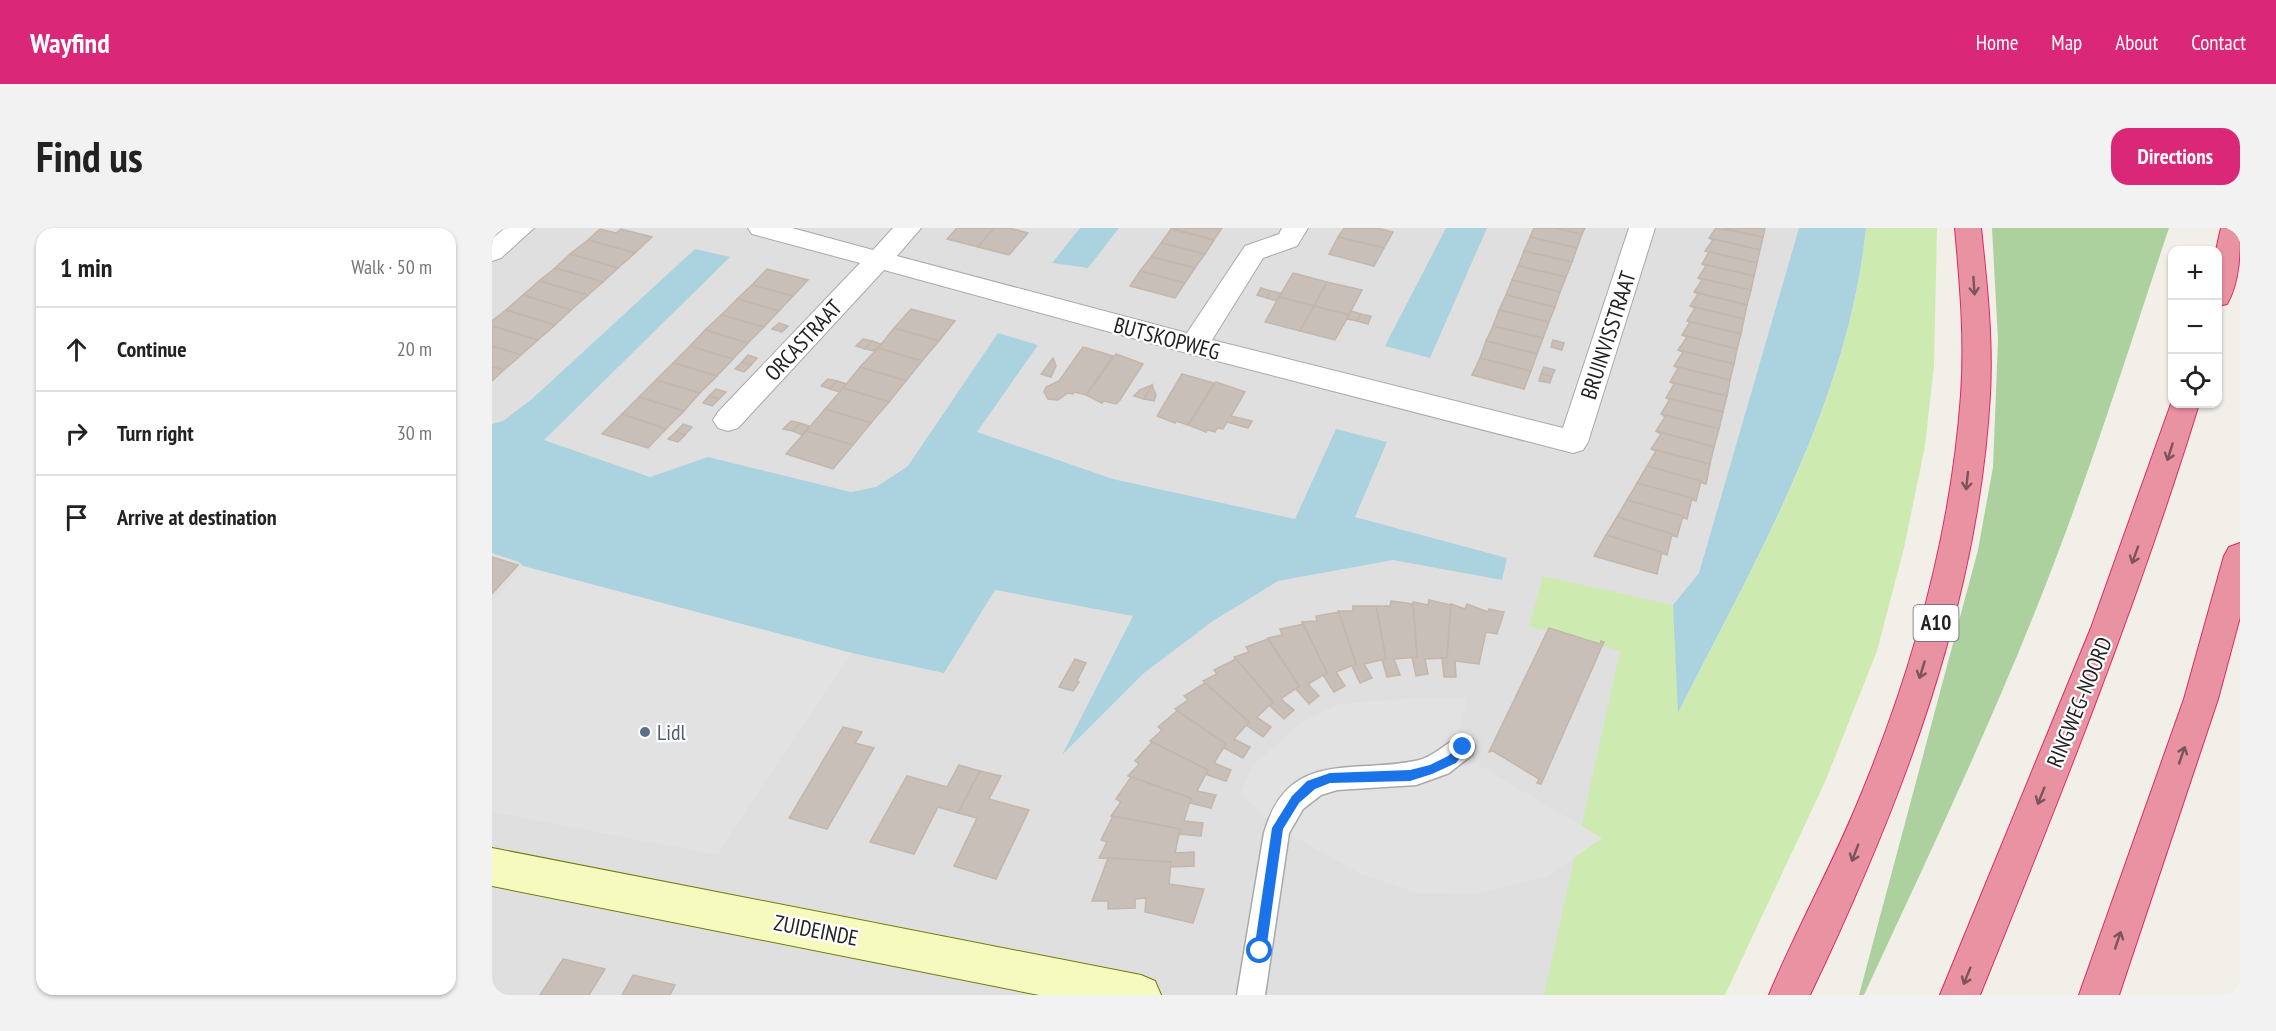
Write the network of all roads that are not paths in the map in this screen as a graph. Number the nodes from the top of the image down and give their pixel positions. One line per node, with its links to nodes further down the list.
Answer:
1 (521, 228): 8 (street)
2 (761, 228): 9 (street, BUTSKOPWEG)
3 (908, 228): 9 (street, ORCASTRAAT)
4 (1295, 228): 11 (street)
5 (1642, 228): 14 (street, BRUINVISSTRAAT)
6 (1968, 228): 20 (highway, A10, one-way to 20)
7 (2234, 228): 10 (highway)
8 (492, 252)
9 (878, 260): 11 (street, BUTSKOPWEG); 13 (street, ORCASTRAAT)
10 (2222, 277)
11 (1194, 345): 14 (street, BUTSKOPWEG)
12 (2184, 408): 21 (highway, RINGWEG-NOORD, one-way to 21)
13 (728, 420)
14 (1573, 442)
15 (2240, 556): 22 (highway, one-way to 15)
16 (1463, 747): 19 (lane)
17 (492, 867): 18 (street, ZUIDEINDE)
18 (1141, 995)
19 (1251, 995)
20 (1789, 995)
21 (1960, 995)
22 (2099, 995)

